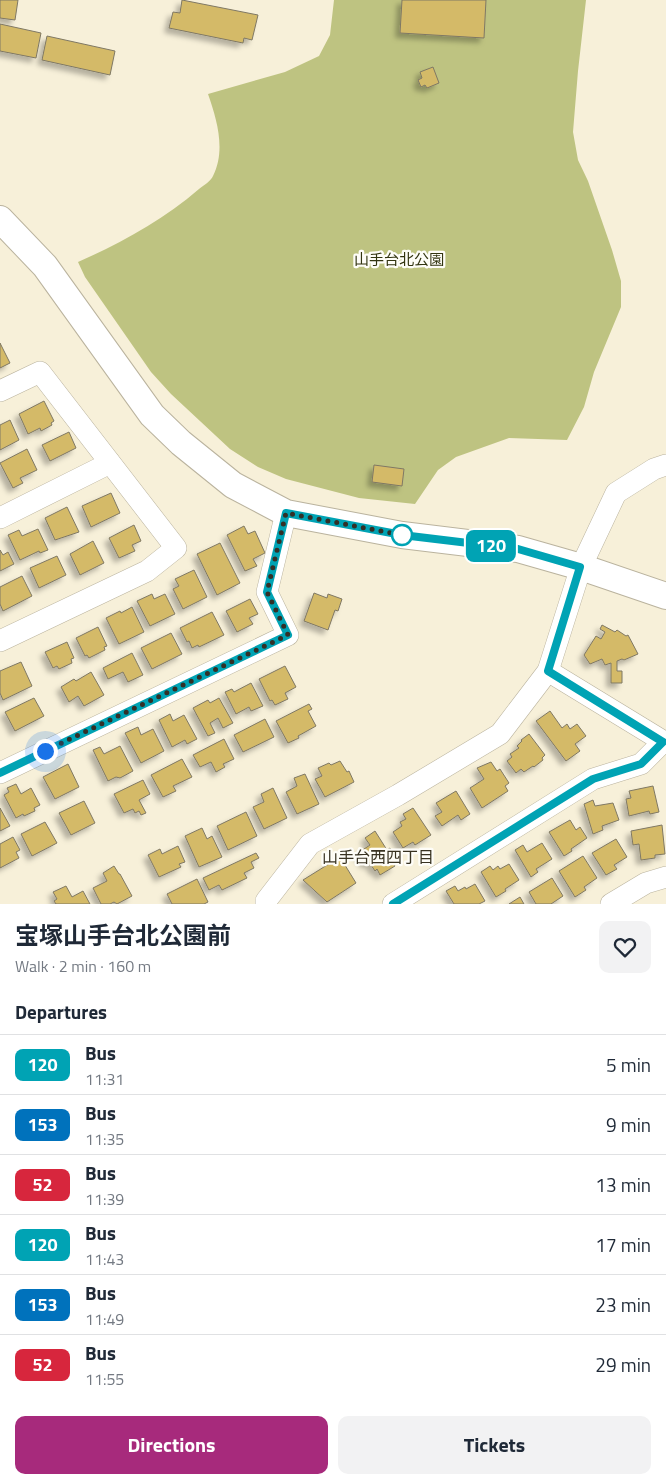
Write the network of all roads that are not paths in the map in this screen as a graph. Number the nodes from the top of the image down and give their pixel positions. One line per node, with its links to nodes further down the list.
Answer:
1 (0, 219): 5 (street)
2 (0, 391): 3 (street)
3 (110, 463): 6 (street); 9 (street)
4 (666, 465): 7 (street)
5 (286, 513): 7 (street); 13 (street)
6 (0, 518)
7 (580, 567): 8 (street); 10 (street)
8 (666, 596)
9 (0, 641)
10 (548, 671): 11 (street); 15 (street)
11 (665, 743): 12 (street); 16 (street)
12 (666, 763)
13 (0, 773)
14 (666, 877): 17 (street)
15 (266, 904)
16 (393, 904)
17 (611, 904)

